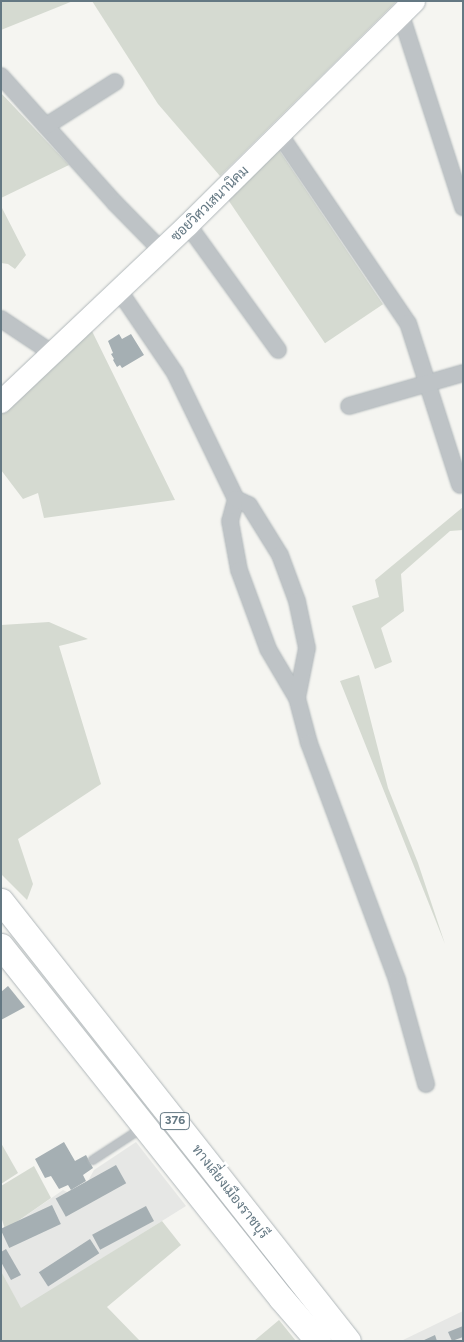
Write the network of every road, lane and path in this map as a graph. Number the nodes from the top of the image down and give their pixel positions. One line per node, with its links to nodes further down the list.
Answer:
1 (407, 8): 5 (street, ซอยวิศวเสนานิคม); 6 (street)
2 (1, 76): 4 (street)
3 (115, 82): 4 (street)
4 (46, 126): 8 (street)
5 (280, 135): 7 (street, ซอยวิศวเสนานิคม); 14 (street)
6 (463, 207)
7 (188, 225): 8 (street, ซอยวิศวเสนานิคม); 11 (street)
8 (162, 251): 9 (street, ซอยวิศวเสนานิคม)
9 (120, 292): 12 (street, ซอยวิศวเสนานิคม); 18 (street)
10 (1, 319): 12 (street)
11 (278, 350)
12 (52, 353): 15 (street, ซอยวิศวเสนานิคม)
13 (463, 373): 14 (street)
14 (428, 383): 16 (street); 17 (street)
15 (1, 402)
16 (349, 406)
17 (460, 485)
18 (236, 499): 19 (street); 19 (street)
19 (297, 698): 22 (street)
20 (1, 901): 25 (main road, ทางเลี่ยงเมืองราชบุรี / 376)
21 (5, 958): 23 (main road, ทางเลี่ยงเมืองราชบุรี / 376)
22 (426, 1084)
23 (144, 1126): 24 (lane); 25 (main road, ทางเลี่ยงเมืองราชบุรี / 376)
24 (93, 1160)
25 (329, 1336)

